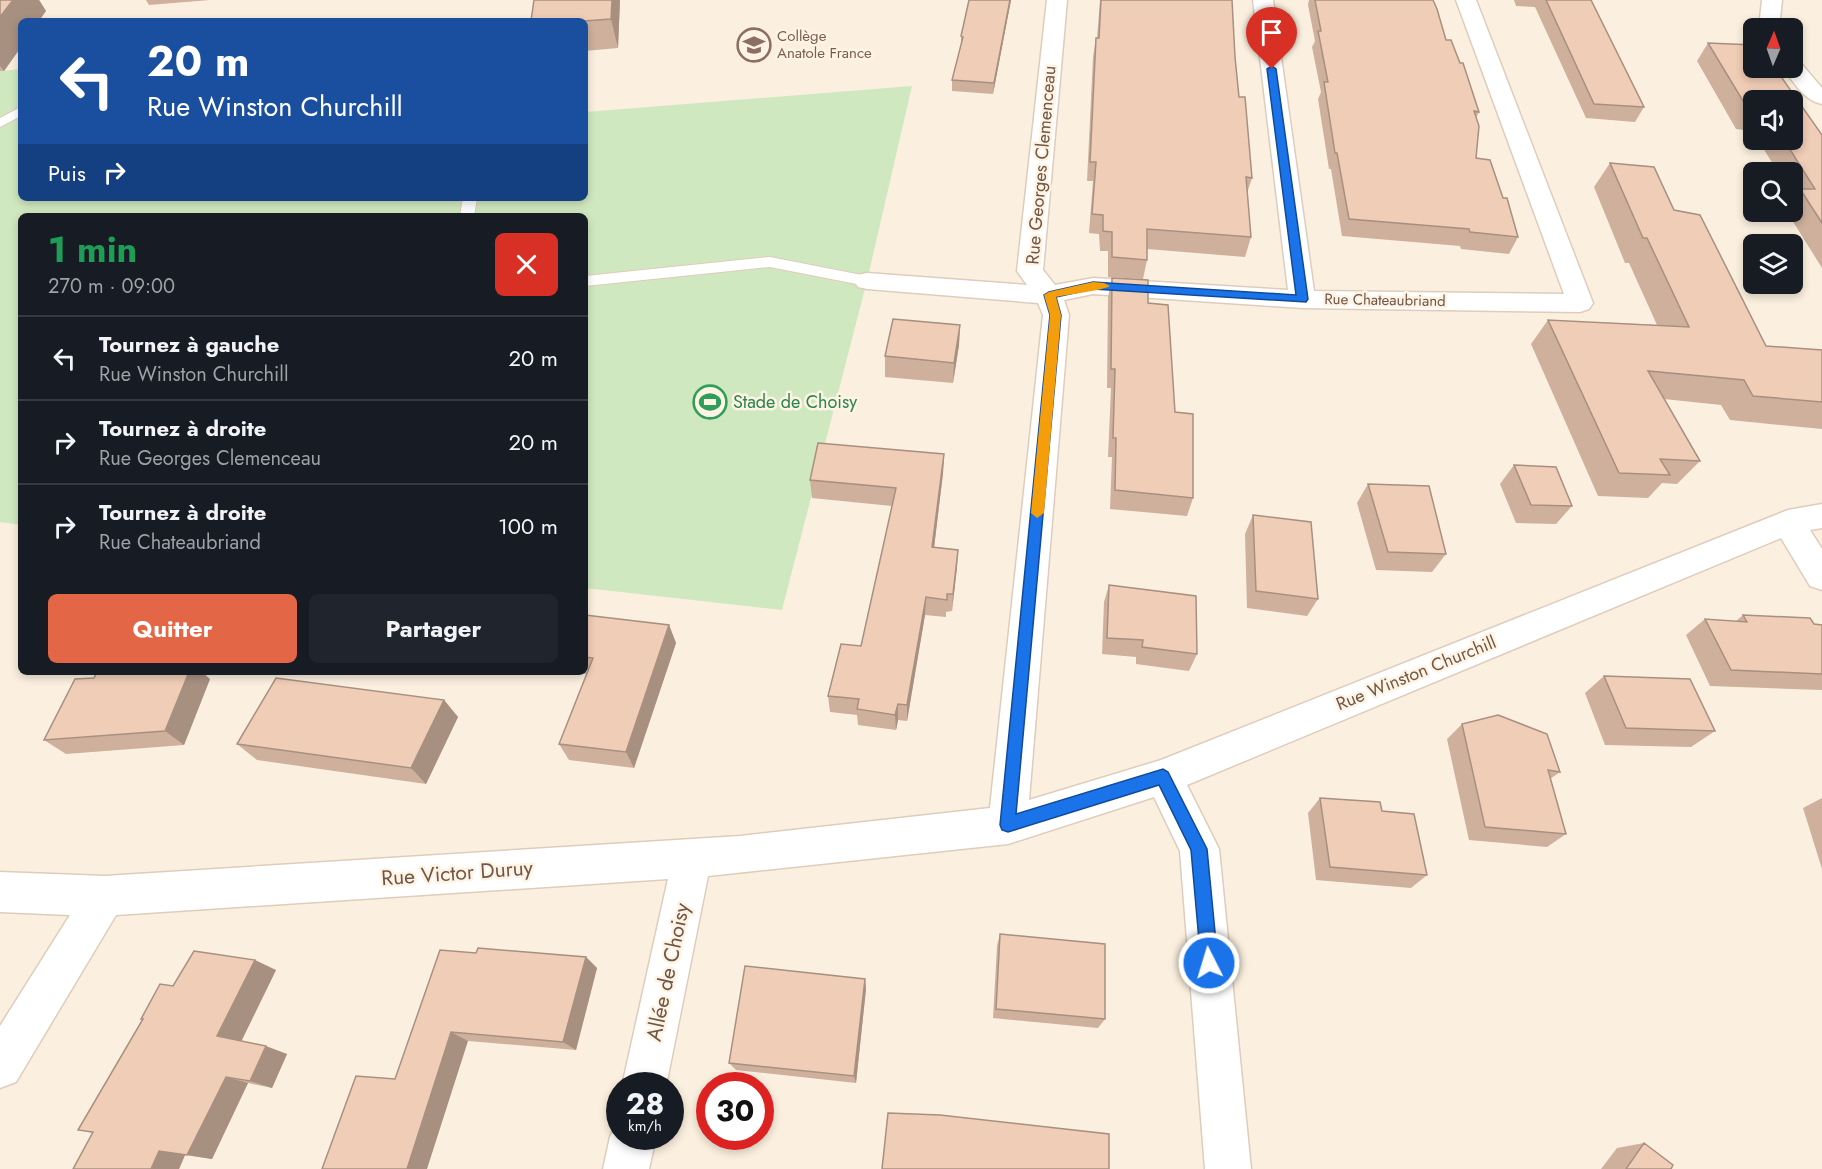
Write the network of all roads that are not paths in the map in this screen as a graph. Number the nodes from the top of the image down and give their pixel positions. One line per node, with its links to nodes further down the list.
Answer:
1 (1057, 0): 12 (street, Rue Georges Clemenceau)
2 (1263, 0): 13 (street)
3 (1466, 0): 13 (street, Rue Chateaubriand)
4 (1772, 0): 5 (street)
5 (1770, 18)
6 (1802, 78): 7 (street)
7 (1822, 98)
8 (18, 113): 9 (lane)
9 (0, 123)
10 (588, 281): 11 (lane)
11 (867, 281): 12 (street, Rue Chateaubriand)
12 (1049, 295): 13 (street, Rue Chateaubriand); 18 (street, Rue Georges Clemenceau)
13 (1302, 299)
14 (1822, 516): 15 (street, Rue Winston Churchill)
15 (1788, 522): 16 (street); 17 (street, Rue Winston Churchill)
16 (1822, 577)
17 (1163, 777): 18 (street, Rue Winston Churchill); 26 (street)
18 (1008, 825): 19 (street, Rue Victor Duruy)
19 (692, 858): 21 (street, Rue Victor Duruy); 23 (street, Allée de Choisy)
20 (0, 892): 21 (street, Rue Victor Duruy)
21 (105, 896): 22 (street)
22 (0, 1066)
23 (647, 1072)
24 (630, 1150): 25 (street)
25 (626, 1169)
26 (1228, 1169)

